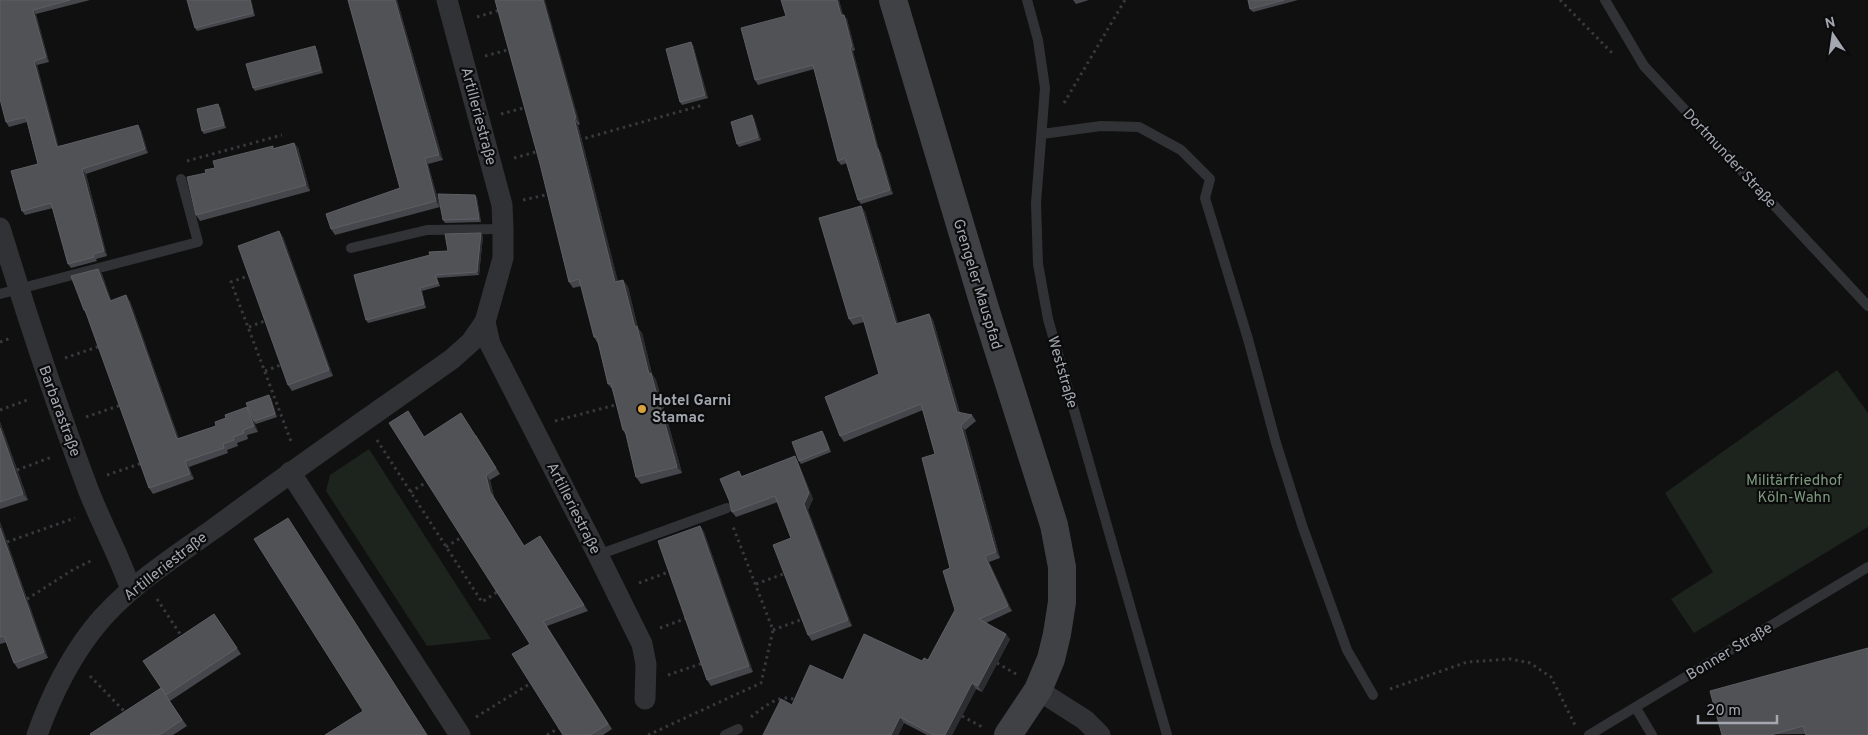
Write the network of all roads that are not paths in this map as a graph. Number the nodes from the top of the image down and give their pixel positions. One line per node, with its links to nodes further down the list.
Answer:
1 (447, 0): 8 (street, Artilleriestraße)
2 (893, 0): 18 (main road, Grengeler Mauspfad)
3 (1027, 0): 5 (lane, Weststraße)
4 (1605, 0): 11 (lane, Dortmunder Straße)
5 (1042, 134): 20 (lane); 28 (lane, Weststraße)
6 (182, 179): 10 (lane)
7 (0, 228): 10 (street, Barbarastraße)
8 (503, 229): 9 (lane); 12 (street, Artilleriestraße)
9 (351, 248)
10 (9, 291): 17 (street, Barbarastraße)
11 (1868, 306)
12 (485, 322): 13 (street, Artilleriestraße); 15 (street, Artilleriestraße)
13 (295, 469): 17 (street, Artilleriestraße); 23 (street)
14 (726, 508): 15 (lane)
15 (598, 555): 19 (street, Artilleriestraße)
16 (1868, 567): 21 (lane, Bonner Straße)
17 (138, 585): 25 (street, Artilleriestraße)
18 (1030, 684): 24 (main road, Grengeler Mauspfad); 27 (street)
19 (645, 691)
20 (1373, 695)
21 (1636, 708): 29 (lane, Bonner Straße); 30 (lane)
22 (738, 729): 26 (lane)
23 (458, 732)
24 (999, 733)
25 (37, 735)
26 (725, 735)
27 (1100, 735)
28 (1167, 735)
29 (1589, 735)
30 (1652, 735)

